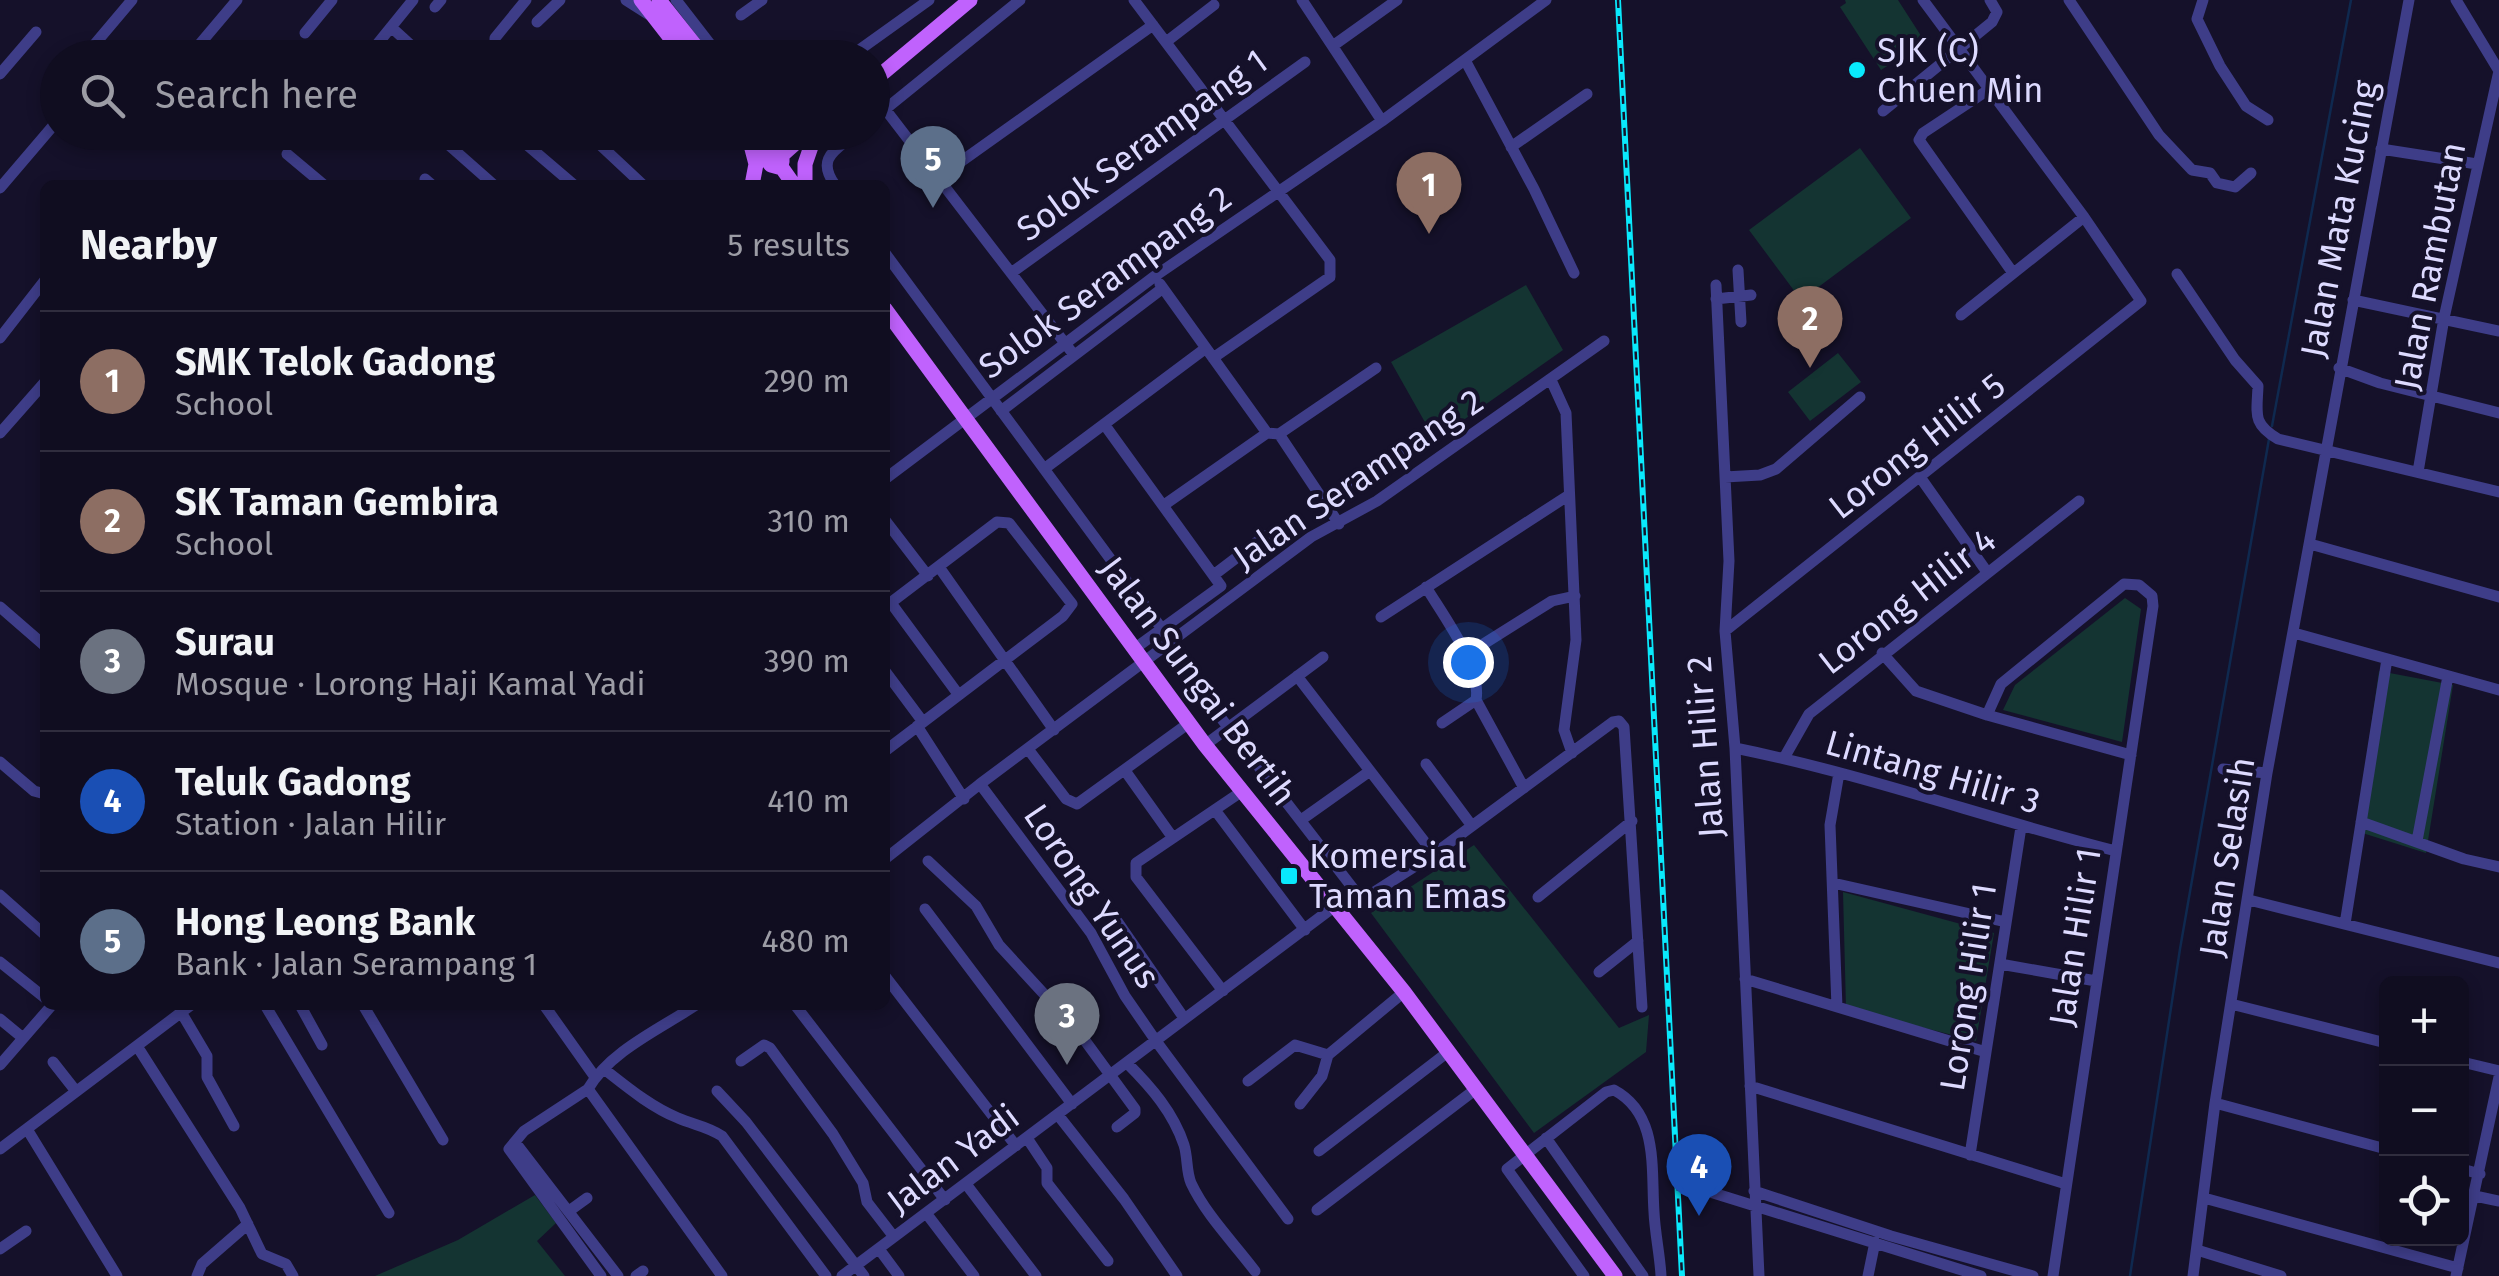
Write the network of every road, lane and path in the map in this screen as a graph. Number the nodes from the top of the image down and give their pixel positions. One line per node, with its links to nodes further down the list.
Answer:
1 (132, 0): 36 (street)
2 (237, 0): 37 (street)
3 (332, 0): 35 (street)
4 (412, 0): 32 (street)
5 (526, 0): 40 (street)
6 (560, 0): 30 (street)
7 (626, 0): 29 (street)
8 (642, 0): 29 (main road)
9 (659, 0): 42 (main road)
10 (676, 0): 43 (street)
11 (762, 0): 28 (street)
12 (970, 0): 33 (main road)
13 (1020, 0): 55 (street)
14 (1134, 0): 31 (street)
15 (1302, 0): 46 (street)
16 (1397, 0): 46 (street)
17 (1517, 0): 27 (street)
18 (1546, 0): 27 (street, Solok Serampang 2)
19 (1923, 0): 47 (street)
20 (1990, 0): 47 (street)
21 (2070, 0): 76 (street)
22 (2203, 0): 59 (street)
23 (2409, 0): 63 (street, Jalan Mata Kucing)
24 (2456, 0): 51 (street)
25 (925, 3): 33 (street); 44 (street)
26 (1214, 5): 45 (street)
27 (1527, 13): 48 (street, Solok Serampang 2)
28 (741, 15)
29 (656, 19): 41 (main road)
30 (537, 22)
31 (1154, 25): 45 (street); 77 (street)
32 (391, 28): 38 (street); 39 (street)
33 (936, 28): 50 (main road)
34 (36, 32): 52 (street)
35 (305, 33)
36 (98, 40)
37 (203, 40)
38 (381, 40)
39 (405, 40)
40 (495, 40)
41 (672, 40)
42 (691, 40)
43 (707, 40)
44 (873, 40)
45 (1166, 42): 58 (street)
46 (1334, 46): 60 (street)
47 (1958, 48): 53 (street); 56 (street)
48 (1465, 60): 60 (street, Solok Serampang 2); 62 (street)
49 (1304, 62): 58 (street, Solok Serampang 1)
50 (890, 67)
51 (2499, 71): 75 (street, Jalan Rambutan)
52 (0, 74)
53 (1988, 90): 89 (street); 94 (street)
54 (1587, 94): 62 (street)
55 (890, 106)
56 (1883, 111)
57 (890, 116): 77 (street)
58 (1224, 120): 88 (street); 92 (street, Solok Serampang 1)
59 (2268, 120)
60 (1382, 121): 88 (street, Solok Serampang 2)
61 (40, 141): 87 (street)
62 (1511, 147): 93 (street)
63 (2382, 148): 75 (street); 100 (street, Jalan Mata Kucing)
64 (454, 150): 79 (street)
65 (533, 150): 80 (street)
66 (606, 150): 81 (street)
67 (751, 150): 82 (main road)
68 (764, 150): 74 (main road)
69 (772, 150): 74 (main road)
70 (791, 150): 74 (main road)
71 (810, 150): 85 (main road)
72 (836, 150): 86 (street)
73 (287, 154): 78 (street)
74 (778, 163): 83 (street); 84 (main road)
75 (2477, 164): 103 (street, Jalan Rambutan)
76 (2251, 173)
77 (938, 178): 92 (street)
78 (318, 180)
79 (488, 180)
80 (568, 180)
81 (638, 180)
82 (753, 180)
83 (758, 180)
84 (790, 180)
85 (805, 180)
86 (831, 180)
87 (0, 188)
88 (1278, 192): 96 (street, Solok Serampang 2); 109 (street)
89 (2084, 218): 94 (street); 130 (street, Lorong Hilir 5)
90 (890, 260): 117 (street)
91 (1738, 270): 99 (street)
92 (1011, 273): 107 (street)
93 (1574, 273)
94 (2013, 273): 101 (street)
95 (2177, 274): 125 (street)
96 (1155, 276): 98 (street); 107 (street, Solok Serampang 2)
97 (40, 286): 106 (street)
98 (1163, 288): 109 (street); 110 (street)
99 (1745, 296): 104 (street); 129 (street, Jalan Hilir 2)
100 (2353, 300): 103 (street); 112 (street, Jalan Mata Kucing)
101 (1962, 315)
102 (890, 316): 120 (main road, Jalan Sungai Bertih)
103 (2444, 318): 105 (street); 116 (street, Jalan Rambutan)
104 (1741, 322)
105 (2499, 331)
106 (0, 338)
107 (1065, 342): 110 (street); 117 (street, Solok Serampang 2)
108 (1604, 342): 113 (street, Jalan Serampang 2)
109 (1210, 353): 121 (street); 123 (street)
110 (1074, 355): 118 (street)
111 (1376, 368): 123 (street)
112 (2339, 368): 116 (street); 125 (street, Jalan Mata Kucing)
113 (1550, 380): 132 (street); 136 (street, Jalan Serampang 2)
114 (40, 388): 122 (street)
115 (1860, 396): 129 (street)
116 (2432, 396): 119 (street); 127 (street, Jalan Rambutan)
117 (991, 398): 118 (street); 120 (street, Solok Serampang 2)
118 (1001, 411): 126 (street)
119 (2499, 413)
120 (965, 418): 128 (street, Solok Serampang 2); 156 (main road, Jalan Sungai Bertih)
121 (1104, 424): 126 (street); 135 (street)
122 (0, 433)
123 (1273, 433): 134 (street); 135 (street)
124 (1425, 435): 134 (street)
125 (2326, 450): 127 (street); 139 (street, Jalan Selasih)
126 (1044, 469): 151 (street)
127 (2418, 472): 131 (street)
128 (890, 476)
129 (1726, 477): 152 (street, Jalan Hilir 2)
130 (1920, 477): 141 (street); 152 (street, Lorong Hilir 5)
131 (2499, 492)
132 (1568, 494): 144 (street); 145 (street)
133 (2080, 500): 141 (street, Lorong Hilir 4)
134 (1325, 502): 136 (street)
135 (1164, 505): 142 (street)
136 (1340, 524): 155 (street, Jalan Serampang 2)
137 (890, 527): 143 (street)
138 (1265, 536): 142 (street)
139 (2310, 544): 146 (street); 153 (street, Jalan Selasih)
140 (939, 567): 143 (street); 160 (street); 160 (street)
141 (1987, 572): 157 (street, Lorong Hilir 4)
142 (1215, 574): 151 (street)
143 (928, 576): 147 (street)
144 (1426, 587): 150 (street); 158 (street)
145 (1575, 596): 158 (street); 179 (street)
146 (2499, 597)
147 (890, 603)
148 (0, 607): 154 (street)
149 (890, 607): 167 (street)
150 (1381, 617)
151 (1162, 629): 156 (street)
152 (1725, 631): 178 (street, Jalan Hilir 2)
153 (2294, 633): 161 (street); 187 (street, Jalan Selasih)
154 (40, 642)
155 (1166, 647): 162 (street, Jalan Serampang 2); 173 (street)
156 (1134, 648): 162 (main road, Jalan Sungai Bertih)
157 (1882, 653): 169 (street); 181 (street, Lorong Hilir 4)
158 (1466, 655): 168 (street)
159 (1323, 657): 163 (street)
160 (1005, 659): 167 (street); 174 (street)
161 (2388, 659): 164 (street); 197 (street)
162 (1145, 663): 170 (main road, Jalan Sungai Bertih); 174 (street, Jalan Serampang 2)
163 (1298, 676): 173 (street); 185 (street)
164 (2448, 676): 166 (street); 201 (street)
165 (890, 679): 171 (street)
166 (2499, 690)
167 (958, 694): 171 (street)
168 (1476, 700): 172 (street); 190 (street)
169 (1986, 715): 180 (street); 180 (street, Jalan Hilir 1)
170 (1189, 723): 175 (main road, Jalan Sungai Bertih); 186 (street)
171 (920, 724): 176 (street); 193 (street)
172 (1442, 724)
173 (1229, 728): 175 (street); 195 (street)
174 (1054, 730): 177 (street, Jalan Serampang 2)
175 (1205, 745): 191 (main road, Jalan Sungai Bertih)
176 (890, 746)
177 (1028, 748): 186 (street); 189 (street, Jalan Serampang 2)
178 (1735, 748): 181 (street, Lintang Hilir 3); 224 (street, Jalan Hilir 2)
179 (1572, 753): 190 (street); 196 (street)
180 (2131, 754): 202 (street, Jalan Hilir 1)
181 (1784, 758): 188 (street, Lintang Hilir 3)
182 (0, 762): 192 (street)
183 (1426, 764): 198 (street)
184 (2223, 768): 187 (street)
185 (1370, 771): 195 (street); 203 (street)
186 (1126, 772): 200 (street)
187 (2267, 772): 211 (street, Jalan Selasih)
188 (1839, 774): 199 (street, Lintang Hilir 3); 207 (street)
189 (980, 784): 193 (street, Jalan Serampang 2); 245 (street, Lorong Yunus)
190 (1524, 788): 198 (street)
191 (1241, 792): 194 (street); 212 (main road, Jalan Sungai Bertih)
192 (40, 793)
193 (964, 799): 204 (street, Jalan Serampang 2)
194 (1215, 810): 200 (street); 218 (street)
195 (1301, 820): 210 (street)
196 (1632, 822): 209 (street); 219 (street)
197 (2361, 822): 201 (street); 216 (street)
198 (1472, 826): 203 (street)
199 (2021, 827): 202 (street, Lintang Hilir 3); 215 (street, Lorong Hilir 1)
200 (1173, 838): 227 (street)
201 (2417, 841): 206 (street)
202 (2116, 851): 225 (street, Jalan Hilir 1)
203 (1434, 854): 210 (street)
204 (890, 855)
205 (928, 861): 259 (street)
206 (2499, 867)
207 (1833, 883): 215 (street); 231 (street)
208 (0, 895): 217 (street)
209 (1538, 897)
210 (1362, 900): 212 (street)
211 (2249, 900): 216 (street); 230 (street, Jalan Selasih)
212 (1335, 906): 218 (street, Jalan Yadi); 228 (main road, Jalan Sungai Bertih)
213 (925, 909): 266 (street)
214 (1115, 918): 242 (street)
215 (2006, 922): 222 (street, Lorong Hilir 1)
216 (2345, 924): 221 (street)
217 (40, 930)
218 (1305, 930): 227 (street, Jalan Yadi)
219 (1638, 942): 223 (street); 232 (street)
220 (0, 962): 229 (street)
221 (2499, 963)
222 (2000, 964): 225 (street); 250 (street, Lorong Hilir 1)
223 (1599, 972)
224 (1745, 979): 231 (street); 261 (street, Jalan Hilir 2)
225 (2096, 981): 285 (street, Jalan Hilir 1)
226 (890, 982): 275 (street)
227 (1223, 991): 242 (street, Jalan Yadi)
228 (1404, 992): 249 (main road, Jalan Sungai Bertih); 251 (street)
229 (40, 994)
230 (2231, 1004): 246 (street); 268 (street, Jalan Selasih)
231 (1837, 1007): 250 (street)
232 (1642, 1008)
233 (48, 1010): 244 (street)
234 (185, 1010): 248 (street)
235 (186, 1010): 270 (street)
236 (269, 1010): 296 (street)
237 (303, 1010): 247 (street)
238 (365, 1010): 274 (street)
239 (548, 1010): 257 (street)
240 (689, 1010): 257 (street)
241 (799, 1010): 291 (street)
242 (1184, 1018): 245 (street, Jalan Yadi)
243 (0, 1019): 244 (street)
244 (23, 1038): 256 (street)
245 (1156, 1041): 254 (street, Jalan Yadi); 298 (street, Lorong Yunus)
246 (2379, 1041)
247 (322, 1045)
248 (137, 1046): 264 (street); 299 (street)
249 (1448, 1052): 263 (main road, Jalan Sungai Bertih); 279 (street)
250 (1986, 1052): 281 (street, Lorong Hilir 1)
251 (1328, 1054): 260 (street); 267 (street)
252 (741, 1061): 301 (street)
253 (52, 1062): 264 (street)
254 (1127, 1063): 259 (street, Jalan Yadi); 308 (street)
255 (2469, 1064): 258 (street)
256 (0, 1065)
257 (600, 1073): 262 (street); 317 (street)
258 (2499, 1074): 283 (street)
259 (1109, 1076): 266 (street, Jalan Yadi); 271 (street)
260 (1248, 1081)
261 (1750, 1086): 281 (street); 286 (street, Jalan Hilir 2)
262 (588, 1089): 276 (street); 316 (street)
263 (1476, 1089): 280 (main road, Jalan Sungai Bertih); 295 (street)
264 (75, 1090): 272 (street)
265 (717, 1092): 307 (street)
266 (1072, 1104): 269 (street, Jalan Yadi)
267 (1300, 1104)
268 (2215, 1104): 277 (street); 290 (street, Jalan Selasih)
269 (1058, 1114): 275 (street, Jalan Yadi); 322 (street)
270 (234, 1126)
271 (1117, 1127)
272 (27, 1128): 278 (street); 311 (street)
273 (1546, 1138): 280 (street); 325 (street); 326 (street)
274 (442, 1140)
275 (1021, 1142): 284 (street, Jalan Yadi); 306 (street)
276 (512, 1144): 294 (street); 314 (street)
277 (2379, 1147)
278 (0, 1148)
279 (1319, 1151)
280 (1524, 1154): 323 (street); 324 (main road, Jalan Sungai Bertih)
281 (1970, 1155): 285 (street)
282 (2469, 1171): 283 (street)
283 (2480, 1174): 288 (street)
284 (966, 1184): 291 (street, Jalan Yadi); 321 (street)
285 (2066, 1184): 331 (street, Jalan Hilir 1)
286 (1754, 1190): 293 (street, Jalan Hilir 2); 330 (street)
287 (1710, 1192): 293 (street)
288 (2475, 1196): 292 (street); 310 (street)
289 (586, 1198): 294 (street)
290 (2204, 1198): 305 (street, Jalan Selasih); 310 (street)
291 (944, 1200): 297 (street, Jalan Yadi)
292 (2499, 1201)
293 (1755, 1205): 302 (street); 327 (street, Jalan Hilir 2)
294 (569, 1210): 315 (street)
295 (1316, 1210)
296 (389, 1213)
297 (926, 1213): 301 (street, Jalan Yadi); 320 (street)
298 (1288, 1219)
299 (248, 1224): 312 (street); 313 (street)
300 (26, 1231): 303 (street)
301 (894, 1237): 304 (street, Jalan Yadi)
302 (1875, 1242): 309 (street); 328 (street)
303 (0, 1249)
304 (879, 1249): 307 (street, Jalan Yadi); 319 (street)
305 (2197, 1250): 332 (street, Jalan Selasih); 333 (street)
306 (1108, 1261)
307 (861, 1270): 318 (street, Jalan Yadi)
308 (1255, 1271)
309 (1958, 1272): 329 (street)
310 (2457, 1272)
311 (117, 1276)
312 (197, 1276)
313 (292, 1276)
314 (600, 1276)
315 (618, 1276)
316 (722, 1276)
317 (826, 1276)
318 (842, 1276)
319 (900, 1276)
320 (974, 1276)
321 (1036, 1276)
322 (1177, 1276)
323 (1584, 1276)
324 (1615, 1276)
325 (1643, 1276)
326 (1661, 1276)
327 (1759, 1276)
328 (1868, 1276)
329 (1981, 1276)
330 (2032, 1276)
331 (2053, 1276)
332 (2193, 1276)
333 (2281, 1276)

